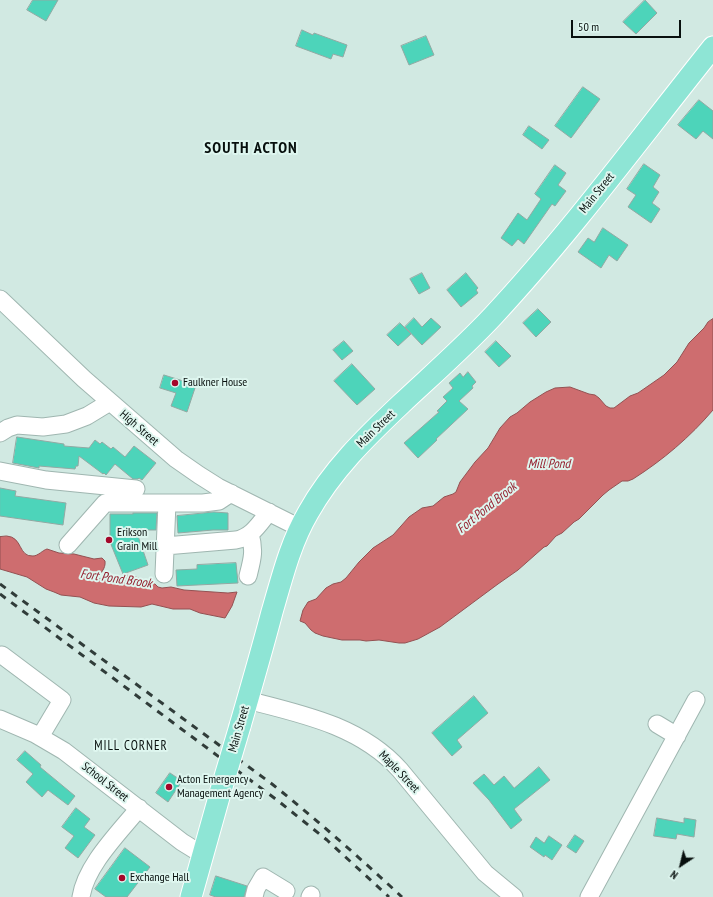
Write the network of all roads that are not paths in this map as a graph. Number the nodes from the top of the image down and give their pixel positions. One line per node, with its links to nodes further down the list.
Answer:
1 (713, 47): 10 (main road, Main Street)
2 (0, 299): 3 (street, High Street)
3 (110, 402): 4 (street); 7 (street, High Street)
4 (0, 433)
5 (0, 471): 6 (street)
6 (136, 489)
7 (231, 493): 8 (street); 9 (street, High Street)
8 (167, 503): 12 (street); 13 (street)
9 (269, 512): 10 (street, High Street); 11 (street)
10 (300, 528): 17 (main road, Main Street)
11 (250, 534): 13 (street); 15 (street)
12 (68, 545)
13 (165, 546): 14 (street)
14 (164, 574)
15 (248, 576)
16 (2, 655): 22 (street)
17 (248, 700): 24 (main road, Main Street, bridge); 29 (street, Maple Street)
18 (696, 700): 21 (street)
19 (0, 720): 22 (street, School Street)
20 (657, 724): 21 (street)
21 (677, 736): 30 (street)
22 (40, 737): 23 (street, School Street)
23 (139, 808): 24 (street, School Street); 26 (street)
24 (203, 855): 27 (main road, Main Street)
25 (286, 891): 28 (street)
26 (81, 897)
27 (191, 897)
28 (254, 897)
29 (514, 897)
30 (589, 897)

